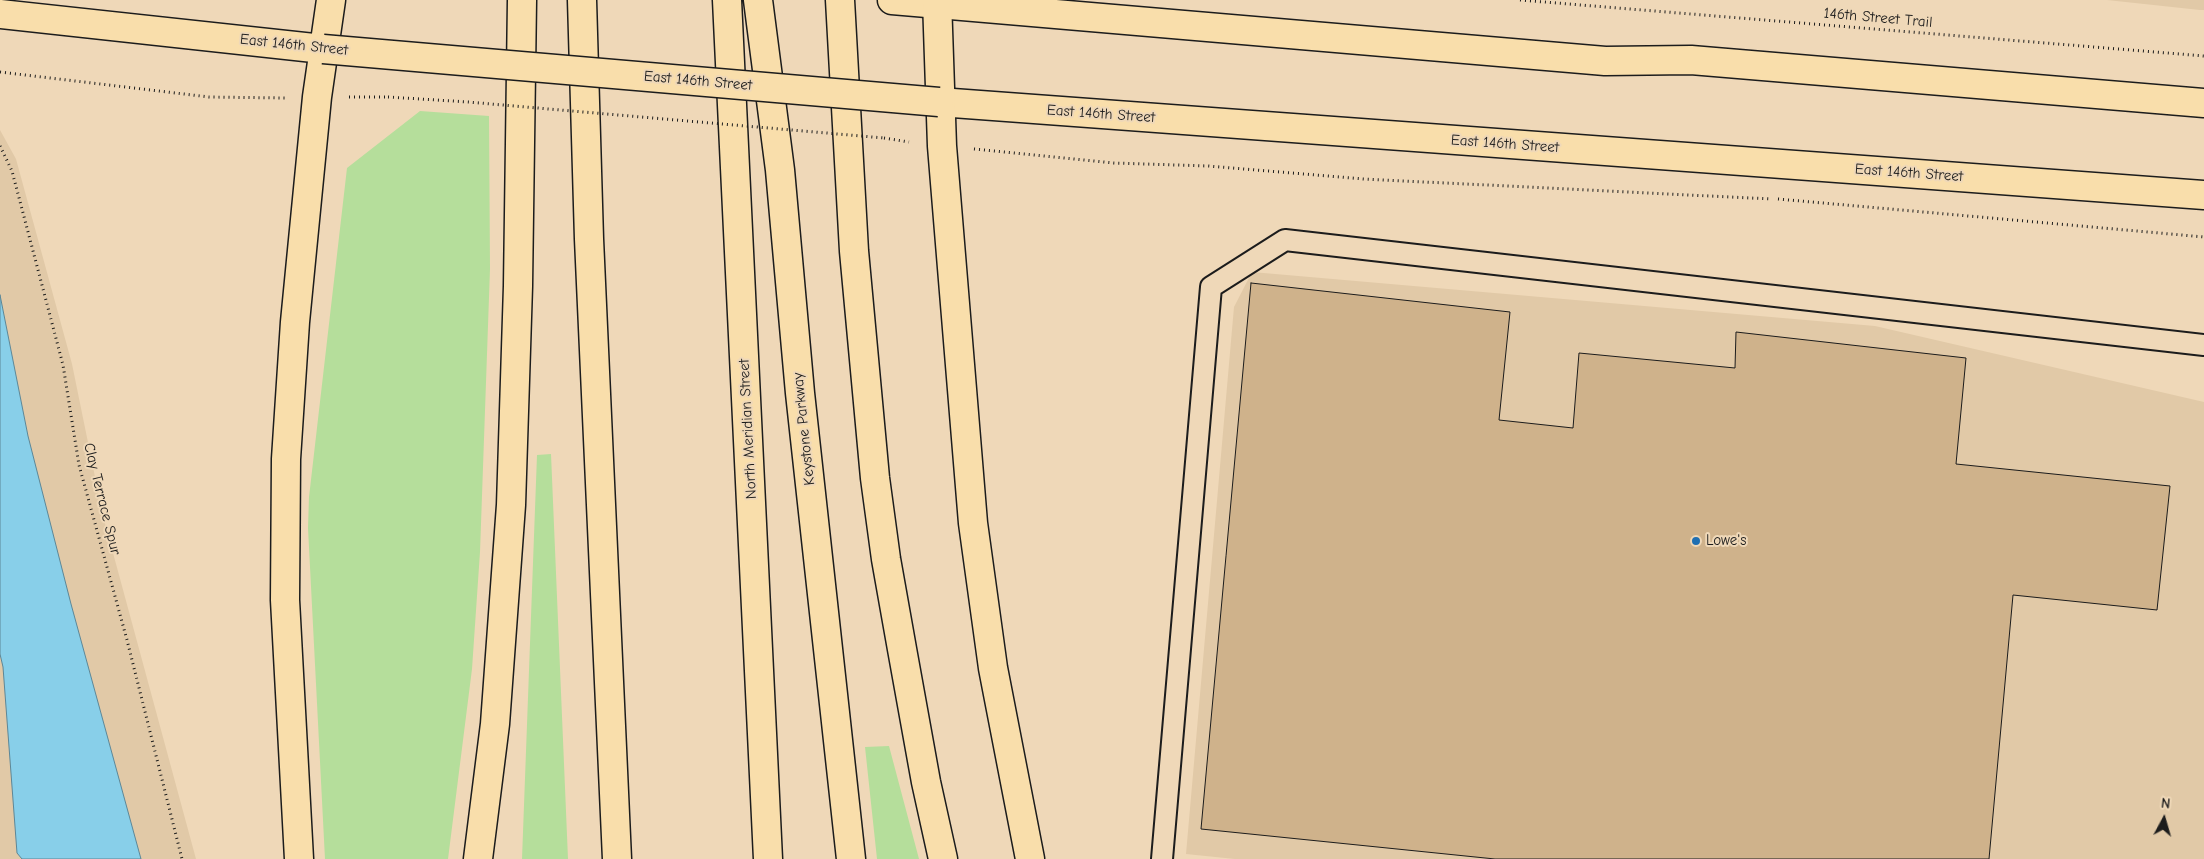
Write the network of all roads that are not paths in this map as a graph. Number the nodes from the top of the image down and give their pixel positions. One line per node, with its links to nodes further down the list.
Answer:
1 (331, 0): 10 (main road)
2 (522, 0): 15 (main road)
3 (582, 0): 19 (main road)
4 (727, 0): 20 (main road, North Meridian Street)
5 (758, 0): 21 (main road, Keystone Parkway)
6 (840, 0): 22 (main road)
7 (892, 0): 8 (main road)
8 (937, 2): 11 (main road); 12 (main road)
9 (0, 14): 10 (main road, East 146th Street)
10 (323, 49): 11 (main road, East 146th Street, bridge); 16 (main road)
11 (939, 102): 13 (main road, East 146th Street); 23 (main road)
12 (2204, 103)
13 (2204, 195)
14 (2204, 345): 24 (lane)
15 (495, 724): 17 (main road); 18 (main road)
16 (299, 859)
17 (478, 859)
18 (492, 859)
19 (617, 859)
20 (768, 859)
21 (851, 859)
22 (943, 859)
23 (1030, 859)
24 (1162, 859)

